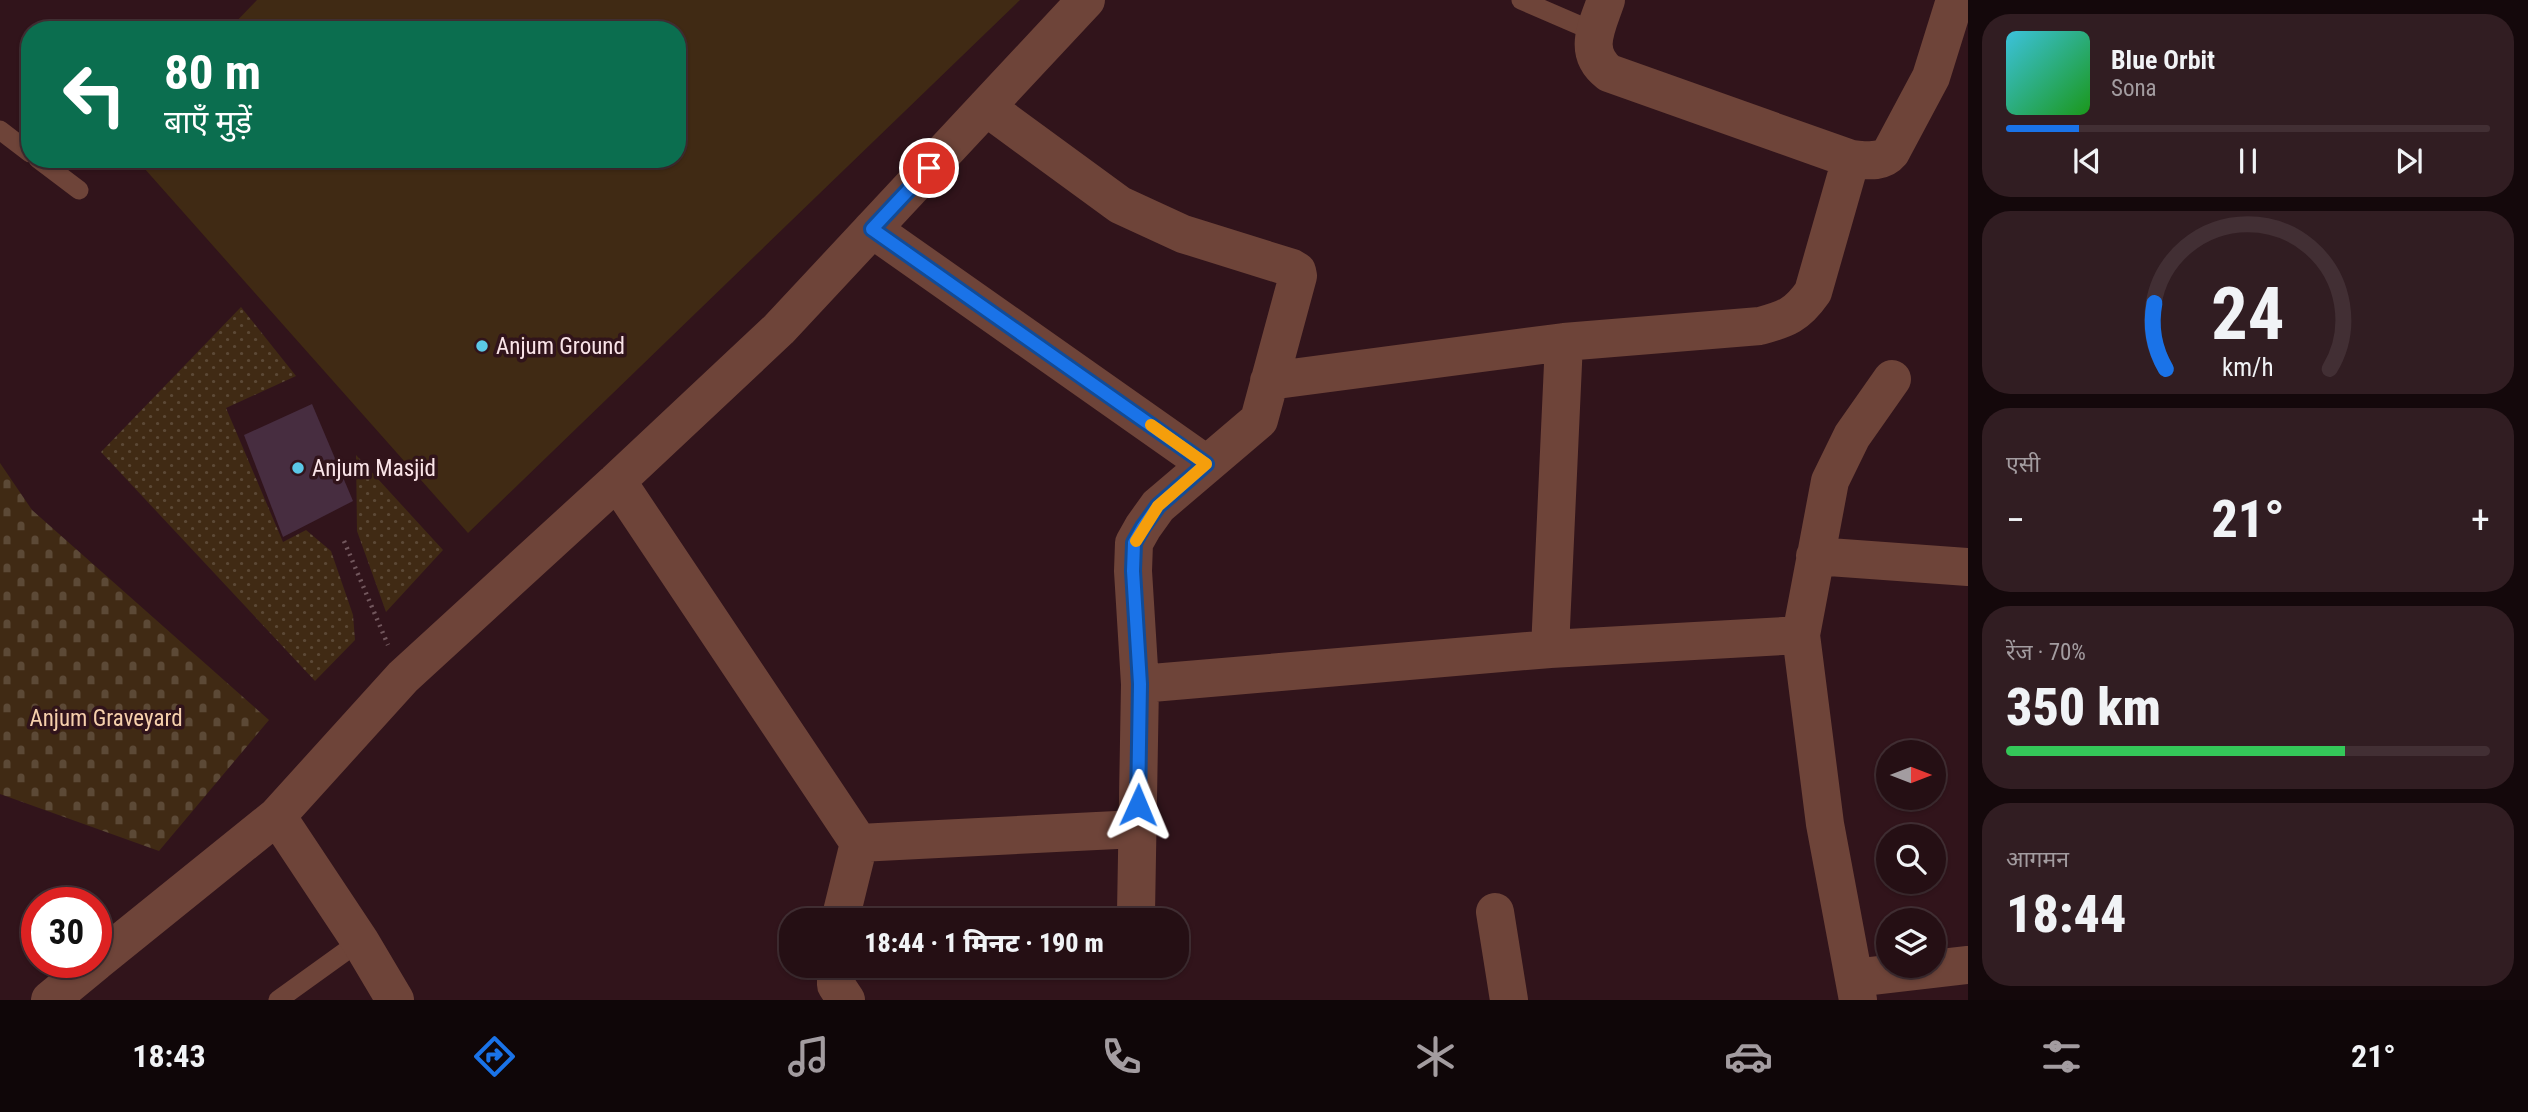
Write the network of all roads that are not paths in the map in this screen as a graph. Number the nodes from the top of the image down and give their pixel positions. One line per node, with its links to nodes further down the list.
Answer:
1 (1086, 0): 5 (street)
2 (1521, 0): 4 (lane)
3 (1955, 0): 8 (street)
4 (1601, 16): 8 (street)
5 (986, 107): 11 (street); 14 (street)
6 (0, 130): 7 (lane)
7 (21, 146)
8 (1851, 159): 12 (street)
9 (50, 168): 10 (lane)
10 (79, 190)
11 (872, 229): 15 (street); 16 (street)
12 (1564, 342): 14 (street); 20 (street)
13 (1892, 379): 17 (street)
14 (1269, 382): 15 (street)
15 (1206, 464): 21 (street)
16 (617, 481): 22 (street); 24 (street)
17 (1815, 556): 18 (street); 19 (street)
18 (1968, 567)
19 (1801, 635): 20 (street); 33 (street)
20 (1549, 649): 21 (street)
21 (1140, 684): 23 (street)
22 (277, 816): 28 (street); 29 (street)
23 (1137, 829): 24 (street); 26 (street)
24 (859, 843): 25 (street)
25 (843, 908)
26 (1136, 908)
27 (1495, 912): 38 (street)
28 (360, 941): 35 (lane); 36 (street)
29 (112, 949)
30 (1968, 965): 33 (street)
31 (77, 978): 34 (street)
32 (836, 978): 37 (street)
33 (1856, 989)
34 (50, 1000)
35 (278, 1000)
36 (395, 1000)
37 (846, 1000)
38 (1509, 1000)

